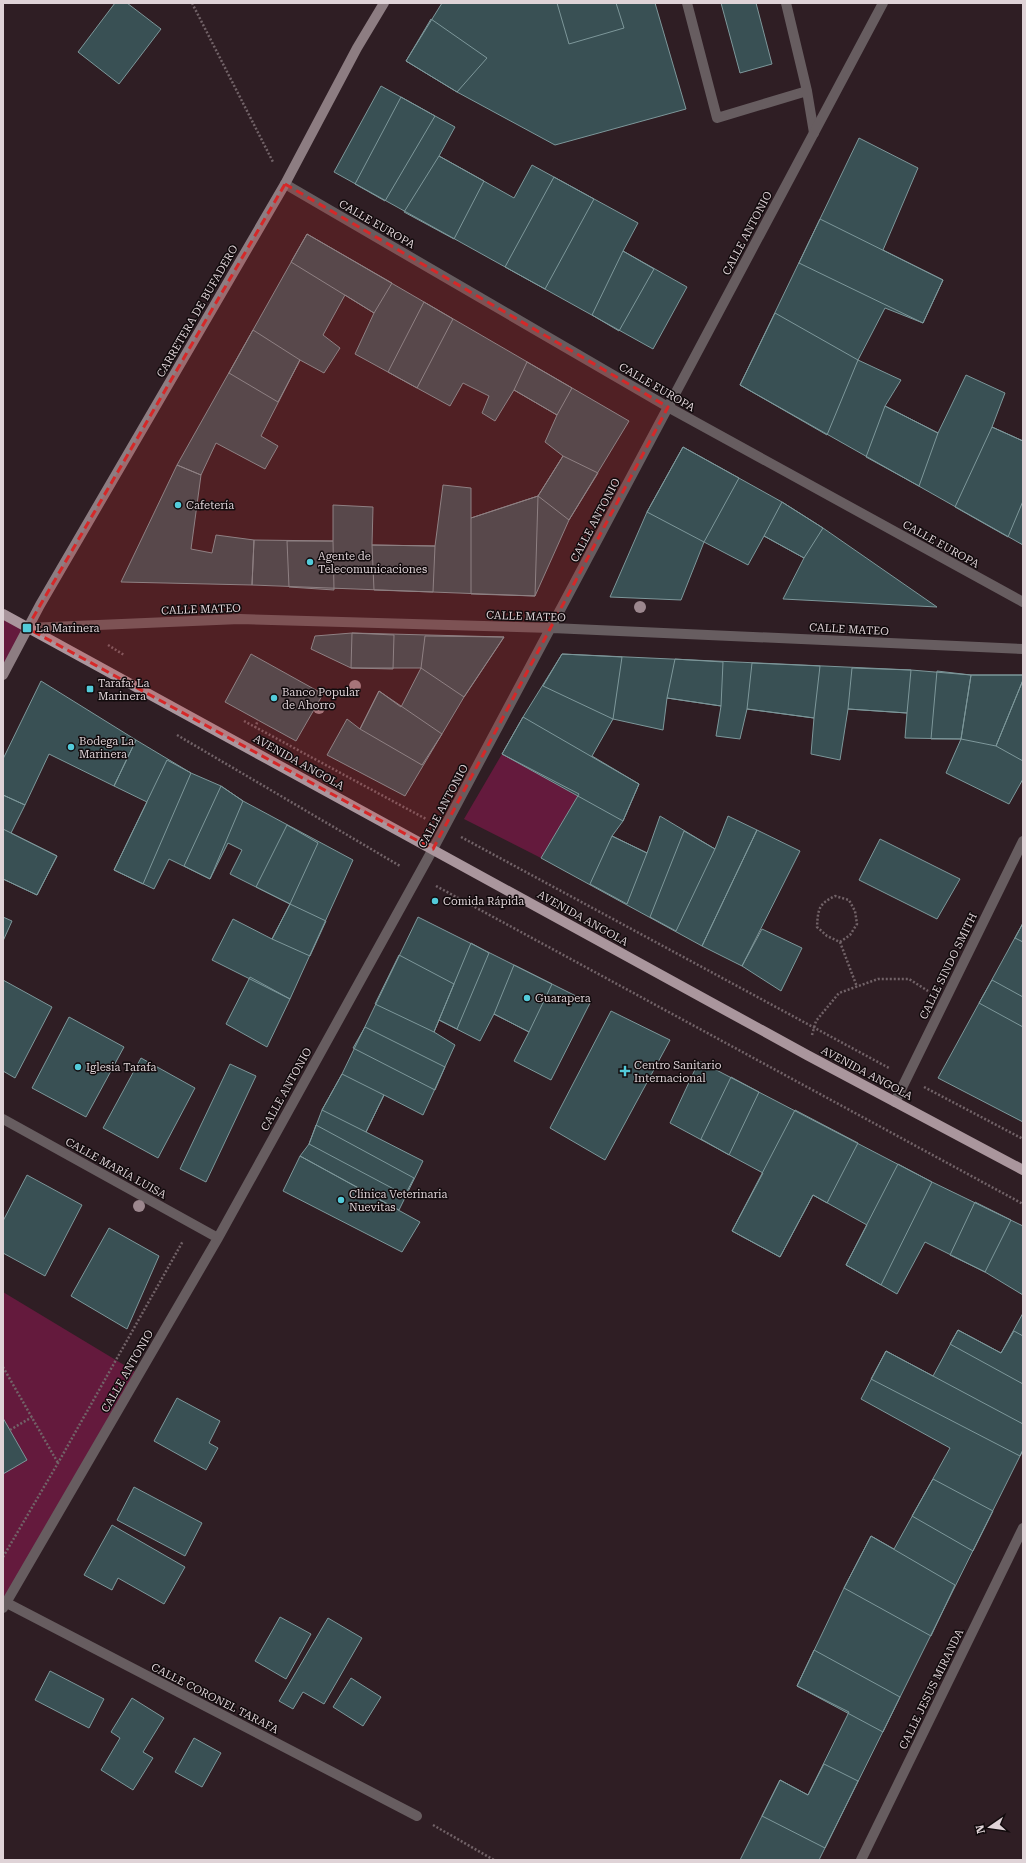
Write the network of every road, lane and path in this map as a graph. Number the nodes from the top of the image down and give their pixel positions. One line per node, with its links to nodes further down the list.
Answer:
1 (192, 3): 8 (path)
2 (384, 3): 8 (main road, CARRETERA DE BUFADERO)
3 (687, 3): 6 (street)
4 (786, 3): 6 (street)
5 (883, 3): 7 (street, CALLE ANTONIO)
6 (807, 91): 7 (street)
7 (814, 133): 9 (street, CALLE ANTONIO)
8 (285, 184): 9 (street, CALLE EUROPA); 13 (main road, CARRETERA DE BUFADERO)
9 (668, 407): 10 (street, CALLE EUROPA); 14 (street, CALLE ANTONIO)
10 (1023, 602)
11 (3, 614): 13 (main road, AVENIDA ANGOLA)
12 (75, 626): 13 (street, CALLE MATEO); 14 (street, CALLE MATEO); 16 (path)
13 (27, 628): 17 (main road, CARRETERA DE BUFADERO); 22 (main road, AVENIDA ANGOLA)
14 (552, 628): 15 (street, CALLE MATEO); 20 (street, CALLE ANTONIO)
15 (1023, 649)
16 (130, 658)
17 (3, 675)
18 (241, 719): 20 (path)
19 (172, 732): 23 (path)
20 (444, 828): 22 (street, CALLE ANTONIO); 27 (path)
21 (1023, 841): 26 (street, CALLE SINDO SMITH)
22 (433, 850): 23 (street, CALLE ANTONIO); 28 (main road, AVENIDA ANGOLA)
23 (418, 876): 34 (path); 36 (street, CALLE ANTONIO)
24 (840, 942): 24 (path); 25 (path)
25 (857, 987): 26 (path); 27 (path)
26 (944, 1001): 29 (street, CALLE SINDO SMITH)
27 (814, 1028): 28 (path); 29 (path)
28 (807, 1055): 30 (main road, AVENIDA ANGOLA)
29 (906, 1078): 30 (street, CALLE SINDO SMITH); 32 (path)
30 (894, 1102): 33 (main road, AVENIDA ANGOLA)
31 (3, 1119): 35 (street, CALLE MARÍA LUISA)
32 (1023, 1139)
33 (1023, 1170)
34 (1023, 1204)
35 (192, 1224): 36 (street, CALLE MARÍA LUISA); 40 (path)
36 (218, 1238): 43 (street, CALLE ANTONIO)
37 (3, 1367): 38 (path)
38 (32, 1417): 39 (path); 40 (path)
39 (10, 1430)
40 (58, 1464): 42 (path)
41 (1023, 1528): 46 (street, CALLE JESUS MIRANDA)
42 (3, 1557)
43 (4, 1604): 44 (street, CALLE CORONEL TARAFA)
44 (417, 1816): 45 (path)
45 (494, 1860)
46 (861, 1860)

